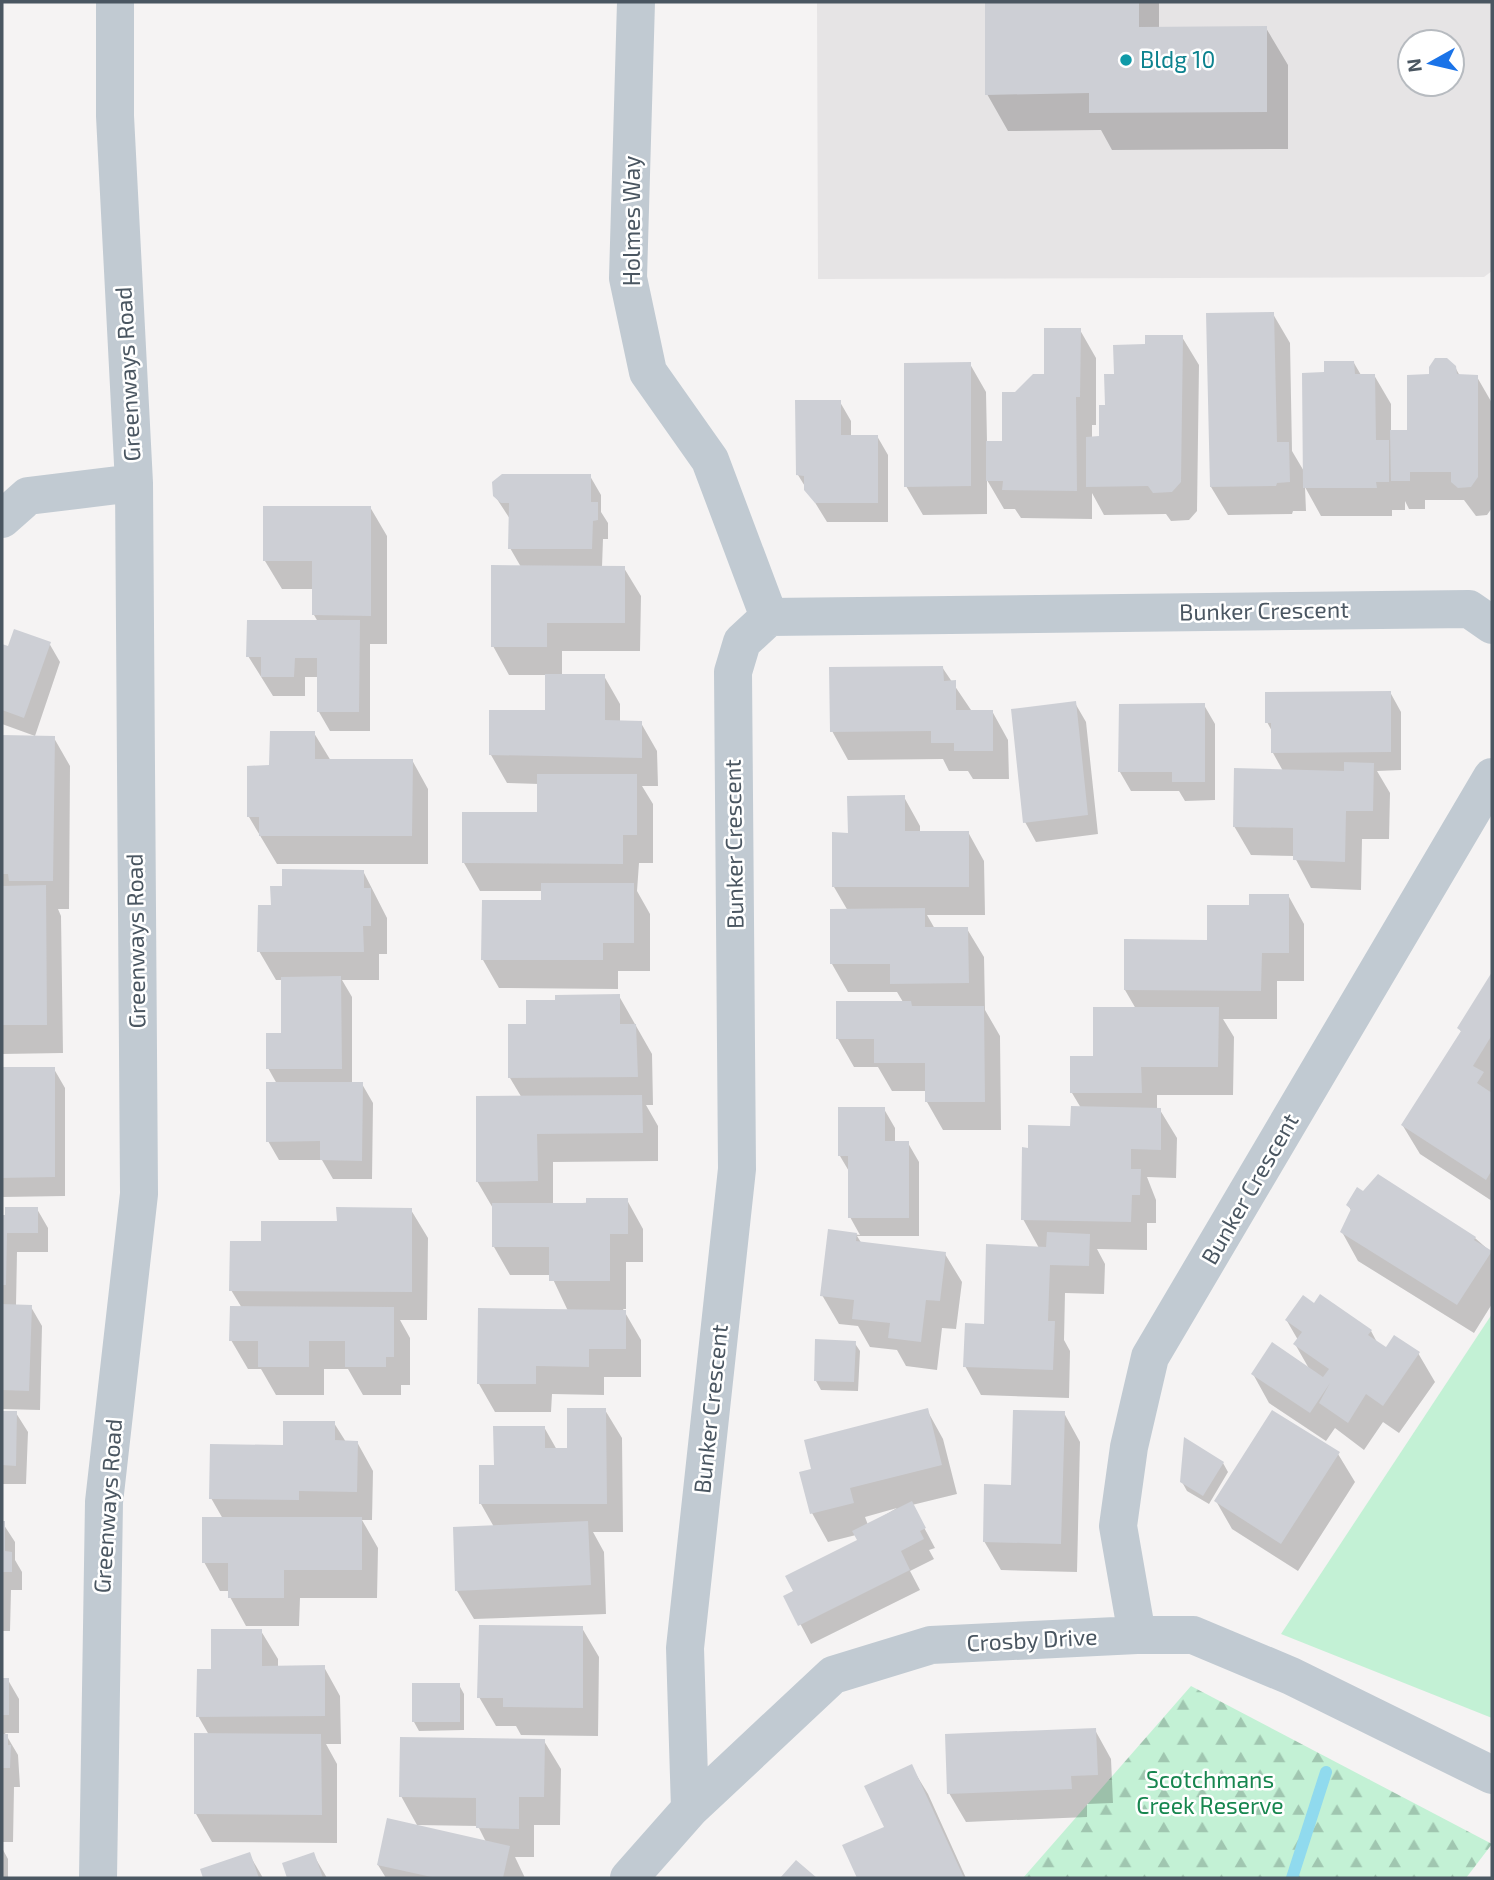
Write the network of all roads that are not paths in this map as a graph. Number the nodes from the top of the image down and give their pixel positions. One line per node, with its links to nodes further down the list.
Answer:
1 (116, 2): 3 (street, Greenways Road)
2 (636, 2): 6 (street, Holmes Way)
3 (134, 483): 4 (street); 11 (street, Greenways Road)
4 (2, 519)
5 (1485, 613): 6 (street, Bunker Crescent)
6 (769, 617): 10 (street, Bunker Crescent)
7 (1492, 776): 8 (street, Bunker Crescent)
8 (1137, 1635): 9 (street, Crosby Drive); 10 (street, Crosby Drive)
9 (1492, 1775)
10 (690, 1809): 12 (street, Crosby Drive)
11 (98, 1878)
12 (629, 1878)

